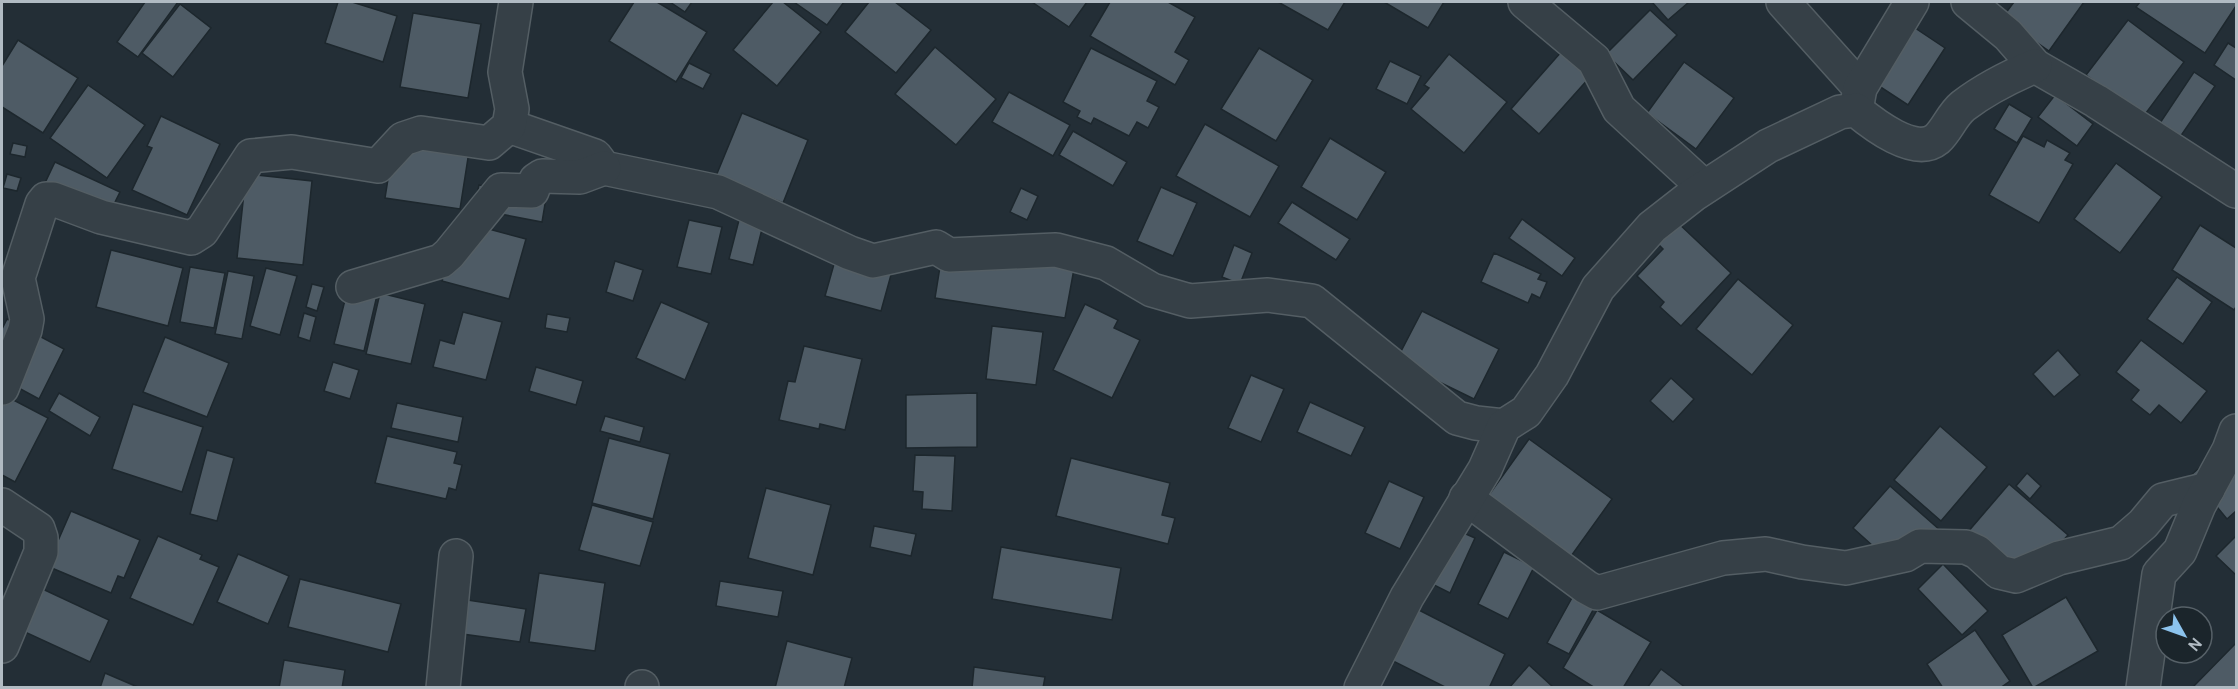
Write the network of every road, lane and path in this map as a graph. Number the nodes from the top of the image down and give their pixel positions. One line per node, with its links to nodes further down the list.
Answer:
1 (516, 2): 8 (street)
2 (1525, 2): 10 (street)
3 (1783, 2): 7 (street)
4 (1912, 2): 7 (street)
5 (1968, 2): 6 (street)
6 (2035, 66): 7 (street); 11 (street)
7 (1858, 99): 10 (street)
8 (509, 126): 9 (street); 13 (street)
9 (604, 168): 12 (street); 14 (street)
10 (1704, 188): 14 (street)
11 (2236, 191)
12 (352, 287)
13 (2, 388)
14 (1504, 426): 17 (street)
15 (2236, 431): 16 (street)
16 (2208, 489): 17 (street); 23 (street)
17 (1466, 498): 22 (street)
18 (2, 505): 20 (street)
19 (456, 556): 21 (street)
20 (2, 646)
21 (443, 687)
22 (1361, 687)
23 (2143, 687)

